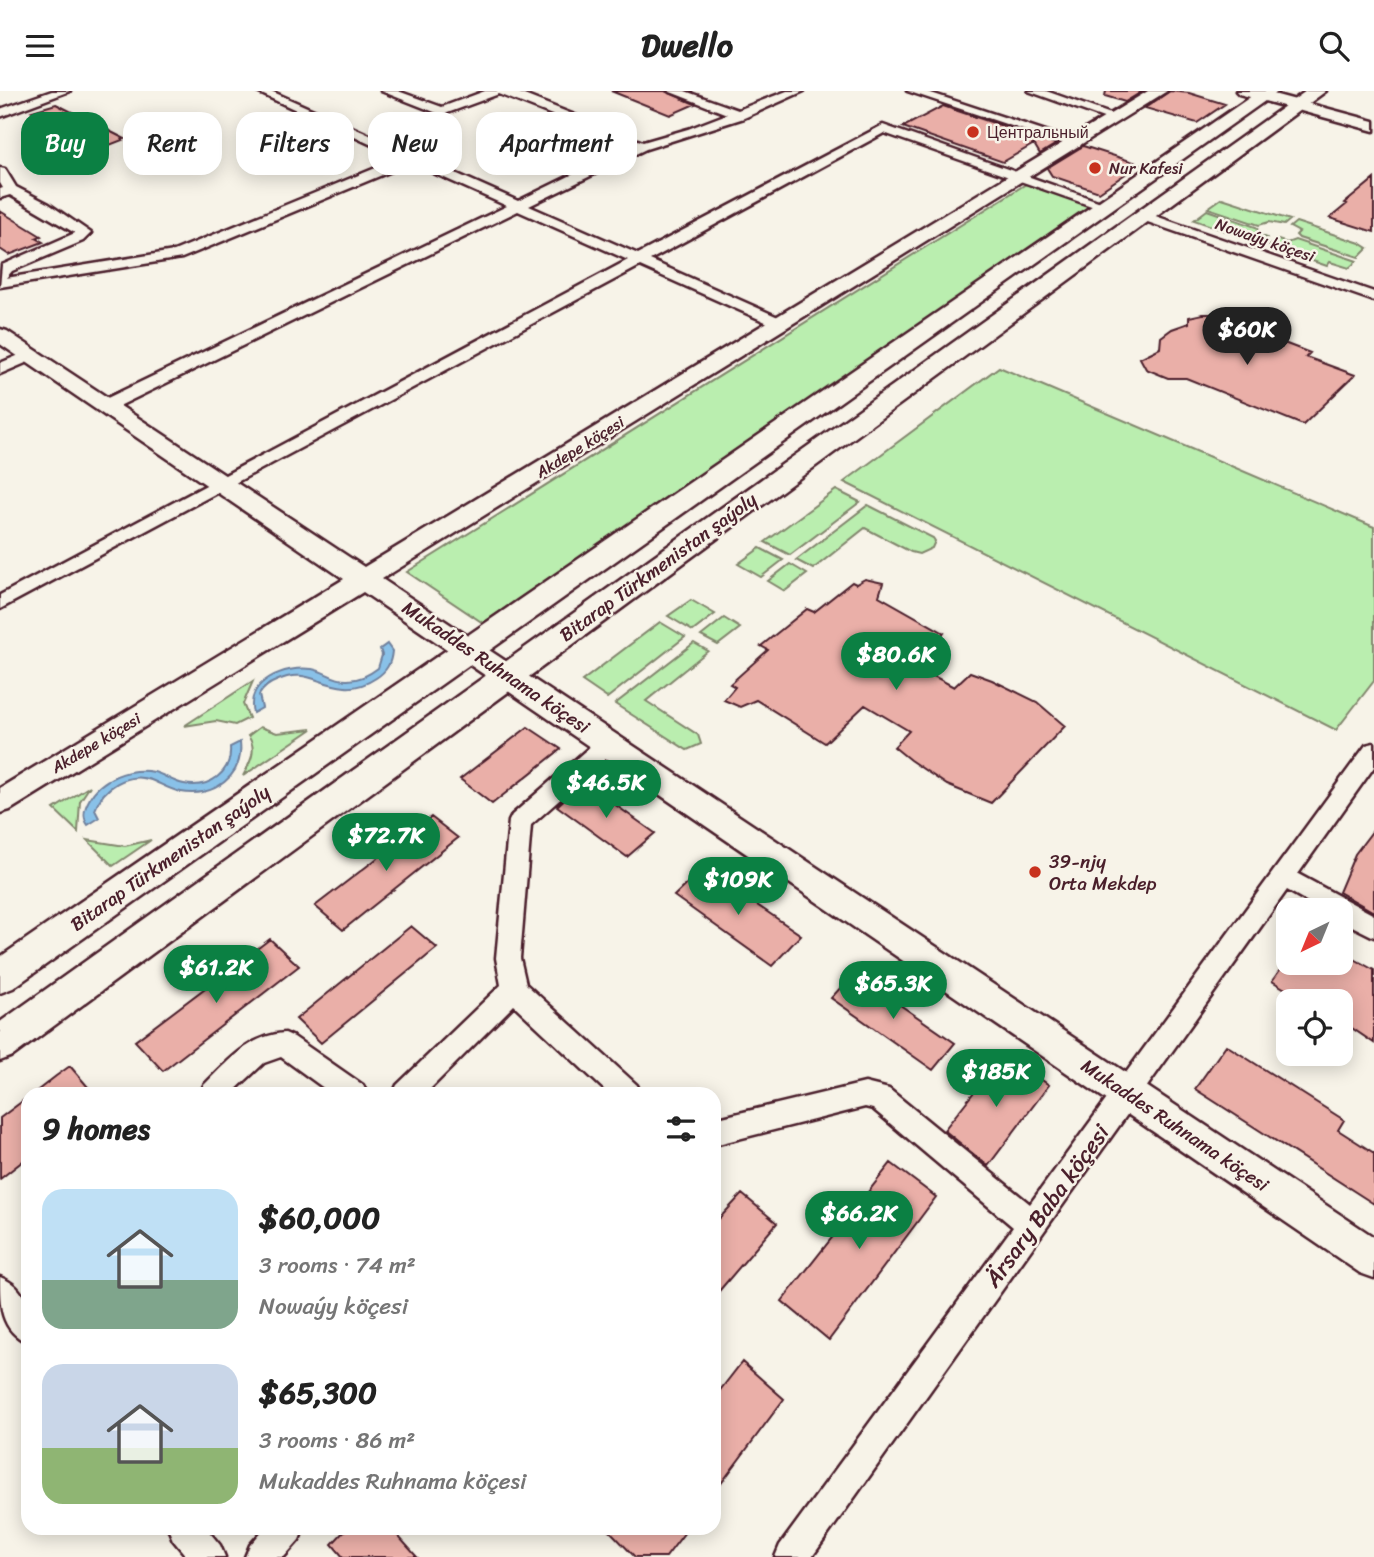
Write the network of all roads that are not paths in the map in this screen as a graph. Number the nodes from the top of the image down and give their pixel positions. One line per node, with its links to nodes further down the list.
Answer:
1 (64, 91): 13 (street)
2 (261, 91): 17 (street)
3 (387, 91): 4 (street)
4 (496, 91)
5 (503, 91): 19 (street)
6 (798, 91): 14 (street)
7 (913, 91): 18 (street)
8 (1034, 91): 15 (street)
9 (1159, 91): 15 (street, Akdepe köçesi)
10 (681, 92): 14 (street)
11 (1259, 92): 12 (street); 26 (main road, Bitarap Türkmenistan şaýoly)
12 (1308, 98): 16 (street); 27 (main road, Bitarap Türkmenistan şaýoly)
13 (0, 113)
14 (740, 115): 19 (street)
15 (1116, 118): 18 (street, Akdepe köçesi)
16 (1374, 126)
17 (368, 138)
18 (1076, 143): 23 (street, Akdepe köçesi)
19 (642, 146): 25 (street)
20 (0, 172): 24 (street)
21 (368, 175): 30 (street)
22 (451, 175): 25 (street)
23 (1021, 177): 26 (street); 28 (street); 32 (street, Akdepe köçesi)
24 (5, 192): 29 (street)
25 (519, 206): 28 (street); 36 (street)
26 (1105, 206): 40 (main road, Bitarap Türkmenistan şaýoly)
27 (1144, 216): 31 (street, Nowaýy köçesi); 41 (main road, Bitarap Türkmenistan şaýoly)
28 (640, 260): 32 (street); 37 (street)
29 (0, 275)
30 (0, 283)
31 (1374, 297)
32 (782, 324): 38 (street, Akdepe köçesi)
33 (0, 335): 34 (street, Mukaddes Ruhnama köçesi)
34 (29, 356): 35 (street); 36 (street, Mukaddes Ruhnama köçesi)
35 (0, 369)
36 (105, 406): 37 (street, Mukaddes Ruhnama köçesi)
37 (223, 484): 38 (street, Mukaddes Ruhnama köçesi); 39 (street)
38 (364, 580): 40 (street, Mukaddes Ruhnama köçesi); 44 (street, Akdepe köçesi)
39 (0, 603)
40 (470, 649): 41 (street, Mukaddes Ruhnama köçesi); 47 (main road, Bitarap Türkmenistan şaýoly)
41 (509, 676): 42 (street, Mukaddes Ruhnama köçesi); 49 (main road, Bitarap Türkmenistan şaýoly)
42 (609, 743): 48 (street); 54 (street, Mukaddes Ruhnama köçesi)
43 (1374, 751): 45 (street, Ärsary Baba köçesi)
44 (0, 802)
45 (1284, 877): 46 (street); 54 (street, Ärsary Baba köçesi)
46 (1374, 927)
47 (0, 977)
48 (514, 989): 52 (street); 53 (street)
49 (0, 1044)
50 (221, 1087): 51 (street)
51 (344, 1087)
52 (413, 1087)
53 (620, 1087)
54 (1129, 1093): 56 (street, Ärsary Baba köçesi); 57 (street, Mukaddes Ruhnama köçesi)
55 (721, 1130): 56 (street)
56 (1032, 1224): 64 (street, Ärsary Baba köçesi)
57 (1374, 1259)
58 (0, 1292): 59 (street)
59 (21, 1319)
60 (191, 1535): 62 (street)
61 (282, 1535): 63 (street)
62 (208, 1557)
63 (262, 1557)
64 (792, 1557)

